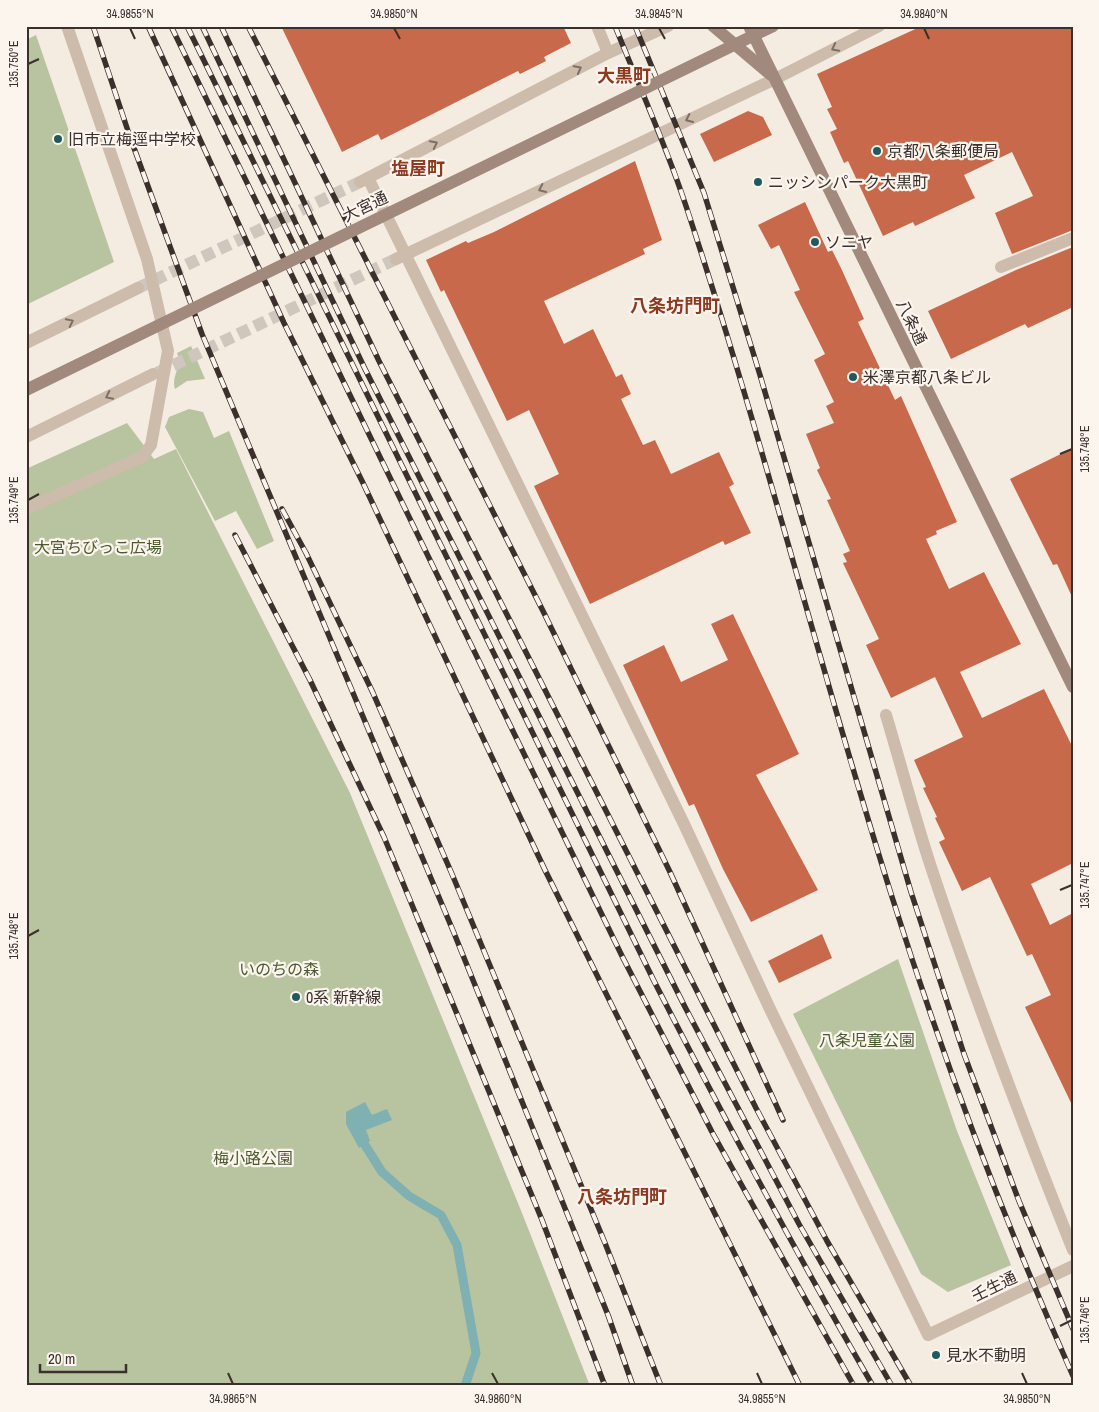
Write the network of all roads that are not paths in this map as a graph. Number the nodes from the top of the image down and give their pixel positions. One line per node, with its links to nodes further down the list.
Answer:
1 (67, 26): 18 (street)
2 (597, 26): 8 (street)
3 (668, 26): 8 (street)
4 (713, 26): 9 (street, 八条通)
5 (749, 26): 9 (street, 八条通)
6 (773, 26): 16 (street, 大宮通, bridge)
7 (879, 26): 9 (street, one-way to 9)
8 (608, 53): 11 (street, one-way to 8)
9 (775, 79): 11 (street, one-way to 11); 19 (street, 八条通)
10 (1073, 238): 12 (street)
11 (400, 257): 22 (street, 壬生通)
12 (1001, 267)
13 (138, 288): 14 (street, one-way to 13)
14 (26, 343)
15 (153, 374): 17 (street, one-way to 17)
16 (26, 390)
17 (26, 437)
18 (26, 510)
19 (1073, 687)
20 (886, 715): 21 (street)
21 (1073, 1250)
22 (1073, 1266)

